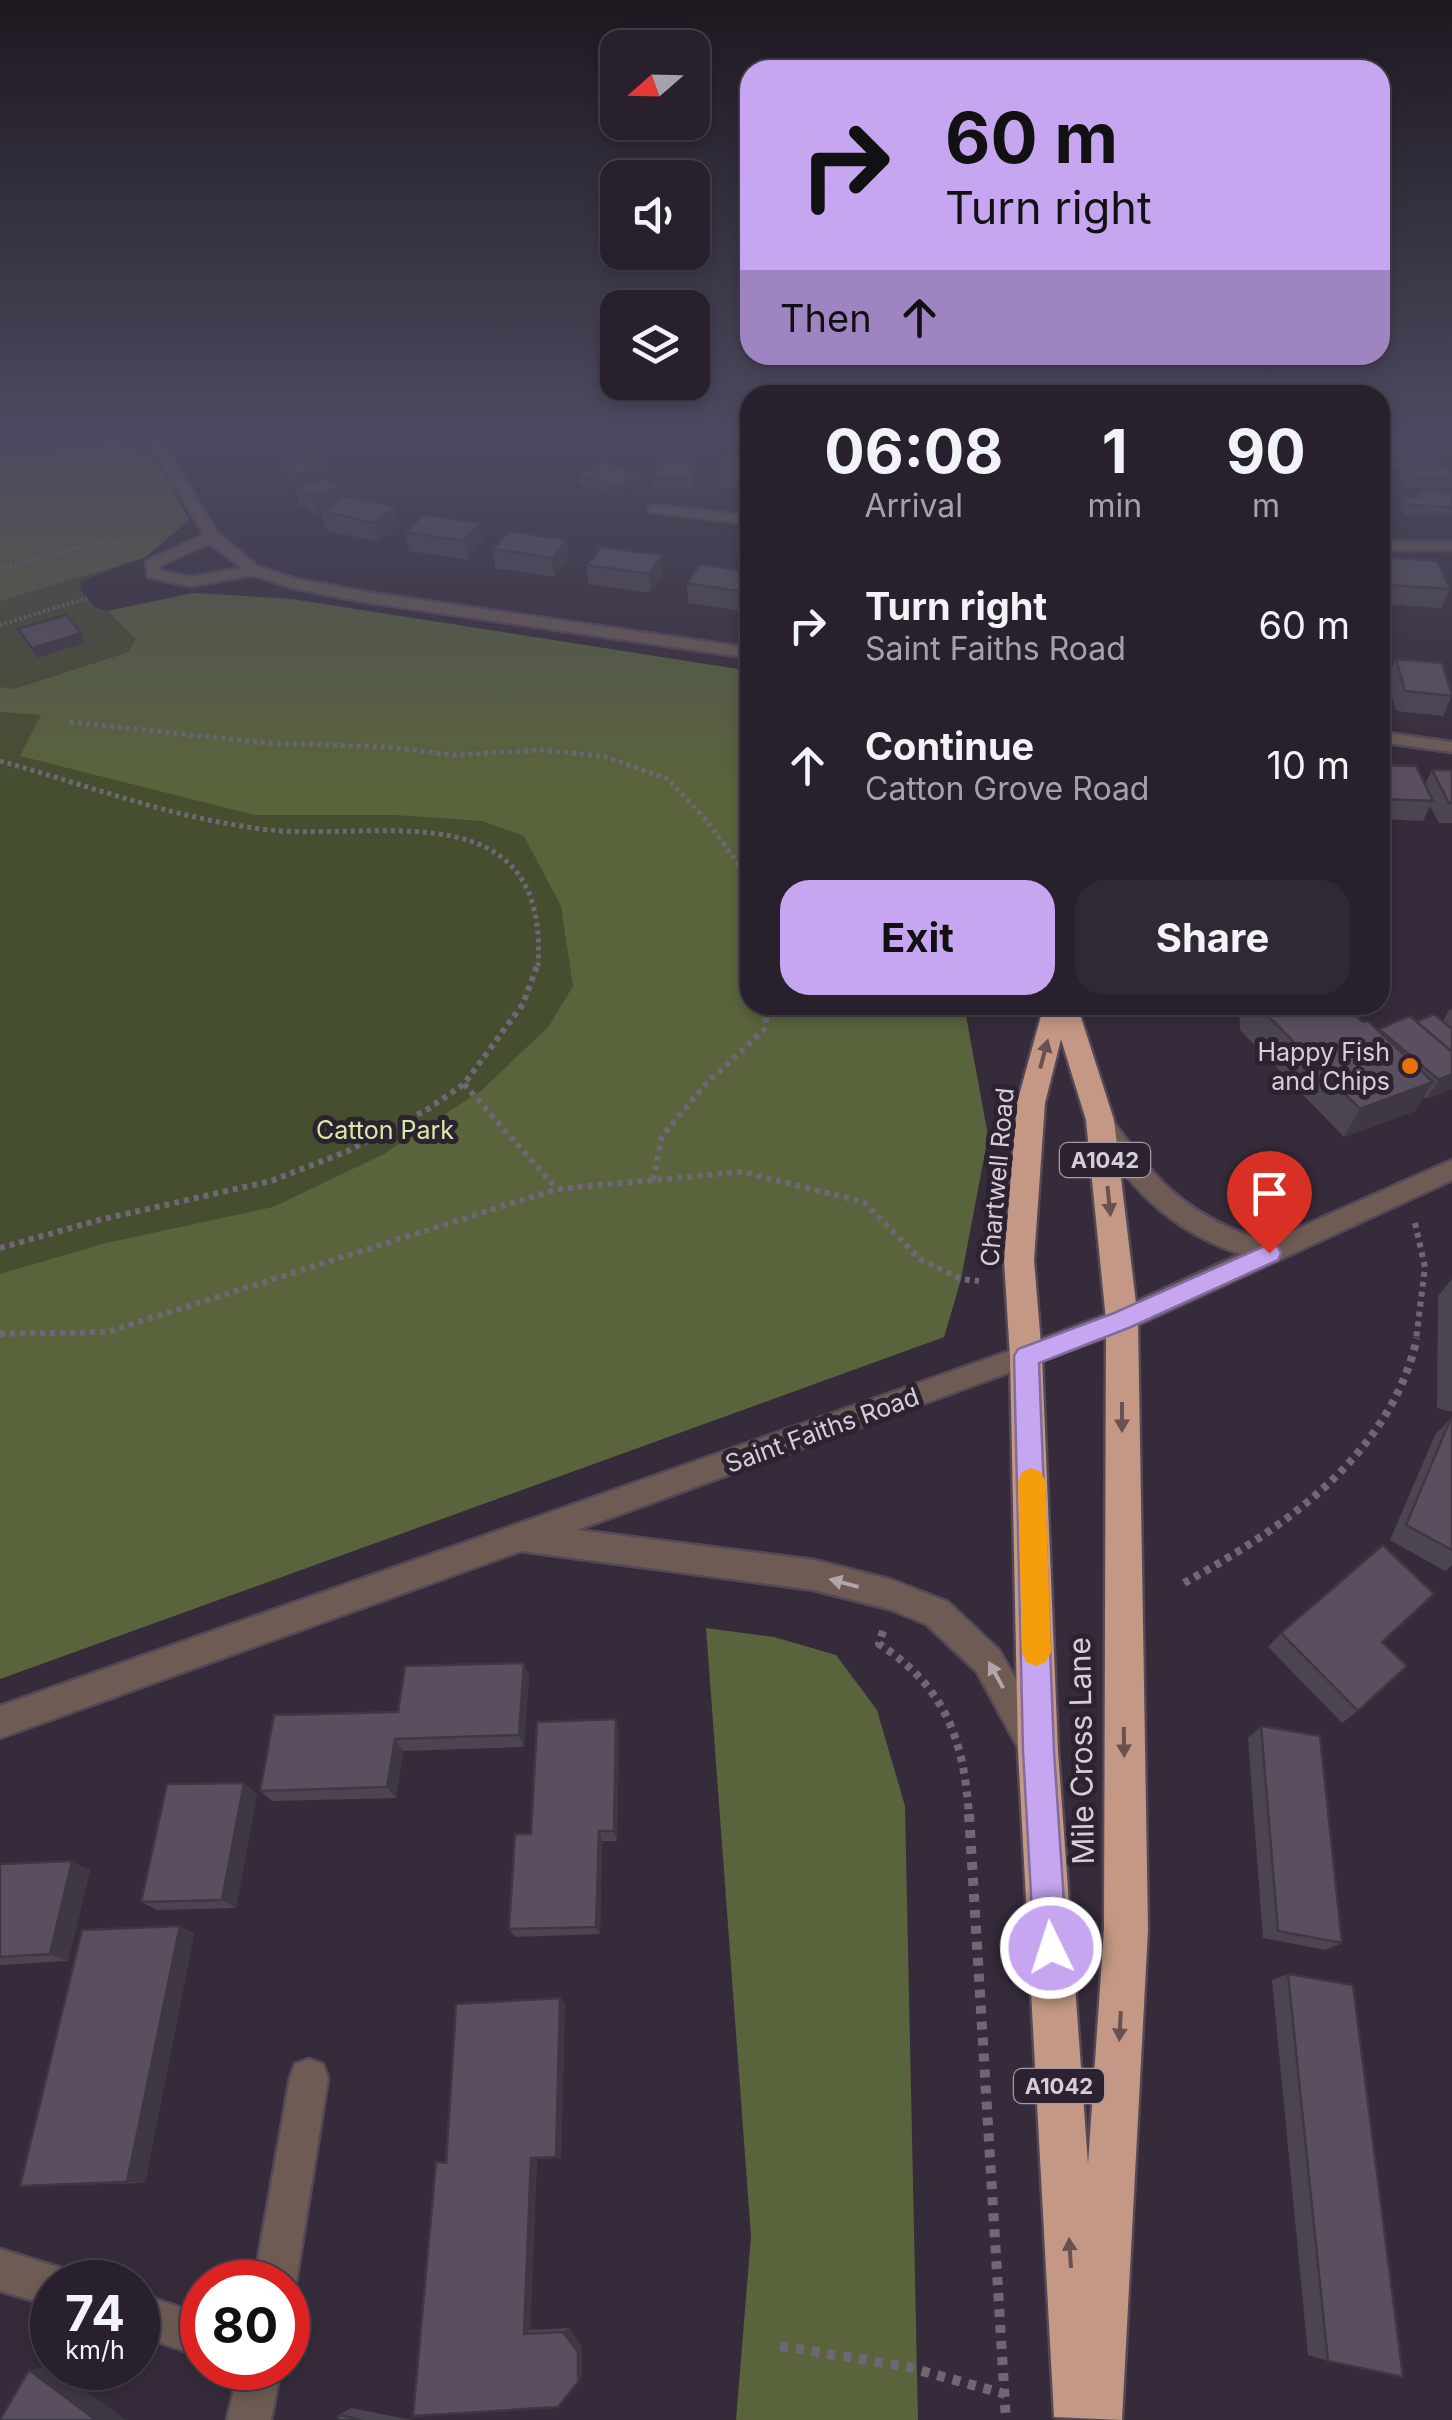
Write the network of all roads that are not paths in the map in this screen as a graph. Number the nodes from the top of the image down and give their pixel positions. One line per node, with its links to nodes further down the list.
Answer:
1 (173, 551): 3 (street)
2 (230, 551): 3 (street)
3 (254, 570): 4 (street)
4 (740, 652)
5 (1390, 738): 6 (street)
6 (1452, 747)
7 (1058, 1015): 13 (highway, Chartwell Road / A1042, one-way to 7)
8 (1064, 1015): 9 (highway, Chartwell Road / A1042)
9 (1100, 1120): 11 (street); 12 (highway, Chartwell Road / A1042, one-way to 12)
10 (1452, 1169): 11 (street, Saint Faiths Road)
11 (1269, 1253): 12 (street, Saint Faiths Road)
12 (1122, 1320): 13 (street, Saint Faiths Road); 24 (highway, Mile Cross Lane / A1042, one-way to 24)
13 (1026, 1356): 14 (street, Saint Faiths Road); 16 (highway, Mile Cross Lane / A1042)
14 (521, 1538): 15 (street, Saint Faiths Road); 16 (street, Saint Faiths Road, one-way to 14)
15 (0, 1722)
16 (1038, 1751): 23 (highway, Mile Cross Lane / A1042, one-way to 16)
17 (309, 2078): 18 (street)
18 (279, 2260)
19 (0, 2270): 20 (street)
20 (30, 2279)
21 (255, 2390): 22 (street)
22 (249, 2420)
23 (1080, 2420)
24 (1096, 2420)

